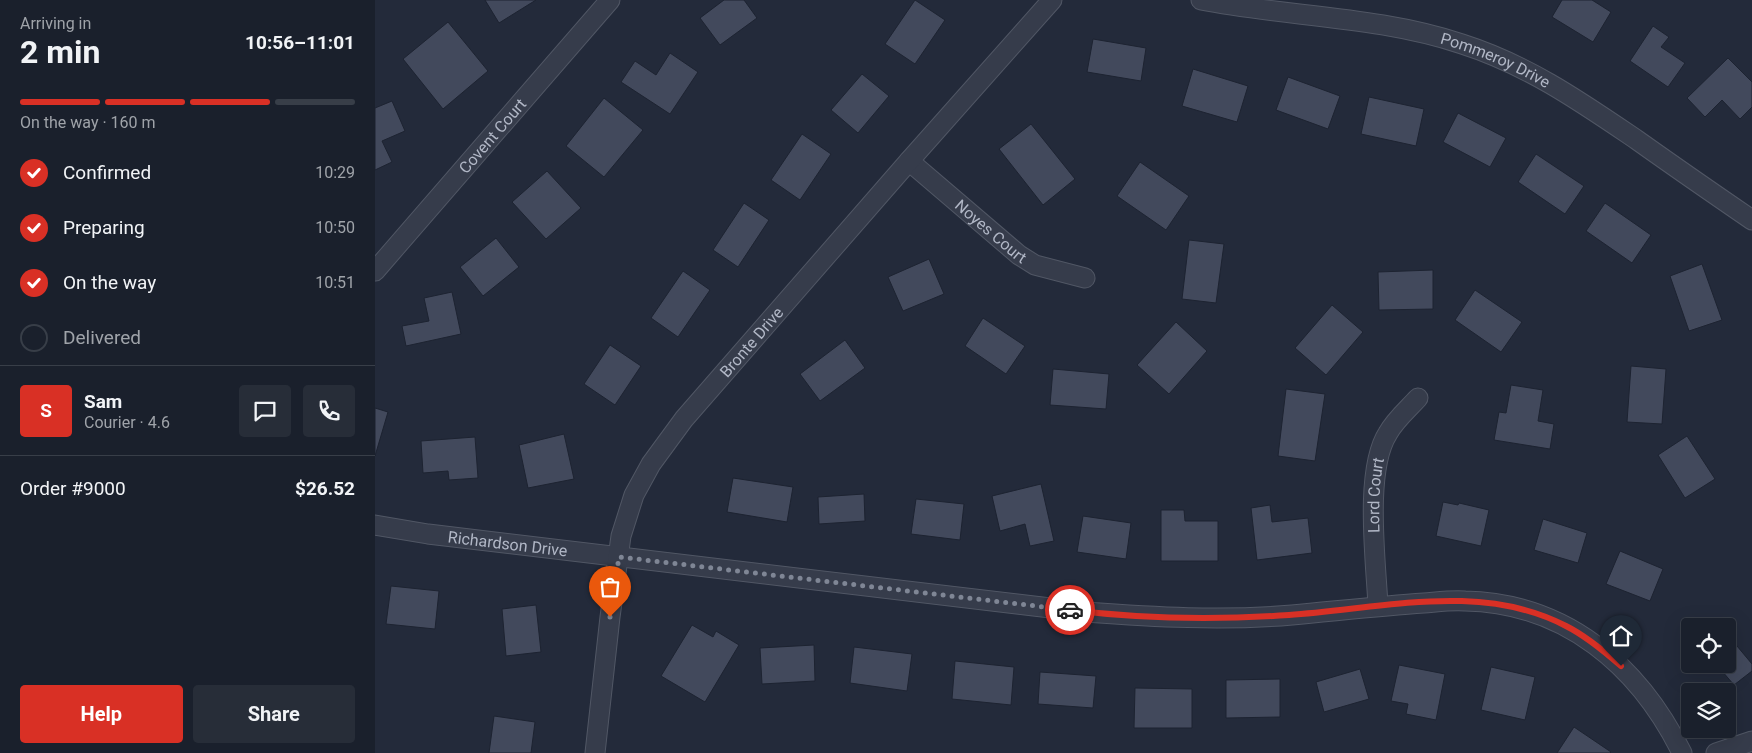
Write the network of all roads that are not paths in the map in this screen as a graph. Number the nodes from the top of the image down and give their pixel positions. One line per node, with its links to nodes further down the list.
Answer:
1 (609, 0): 6 (street, Covent Court)
2 (1052, 0): 4 (street, Bronte Drive)
3 (1201, 0): 5 (street, Pommeroy Drive)
4 (909, 161): 7 (street, Noyes Court); 10 (street, Bronte Drive)
5 (1752, 220)
6 (375, 271)
7 (1085, 278)
8 (1418, 398): 11 (street, Lord Court)
9 (375, 525): 10 (street, Richardson Drive)
10 (619, 557): 11 (street, Richardson Drive); 13 (street, Bronte Drive)
11 (1378, 606): 14 (street, Richardson Drive)
12 (1752, 742): 15 (street)
13 (595, 753)
14 (1682, 753)
15 (1716, 753)

